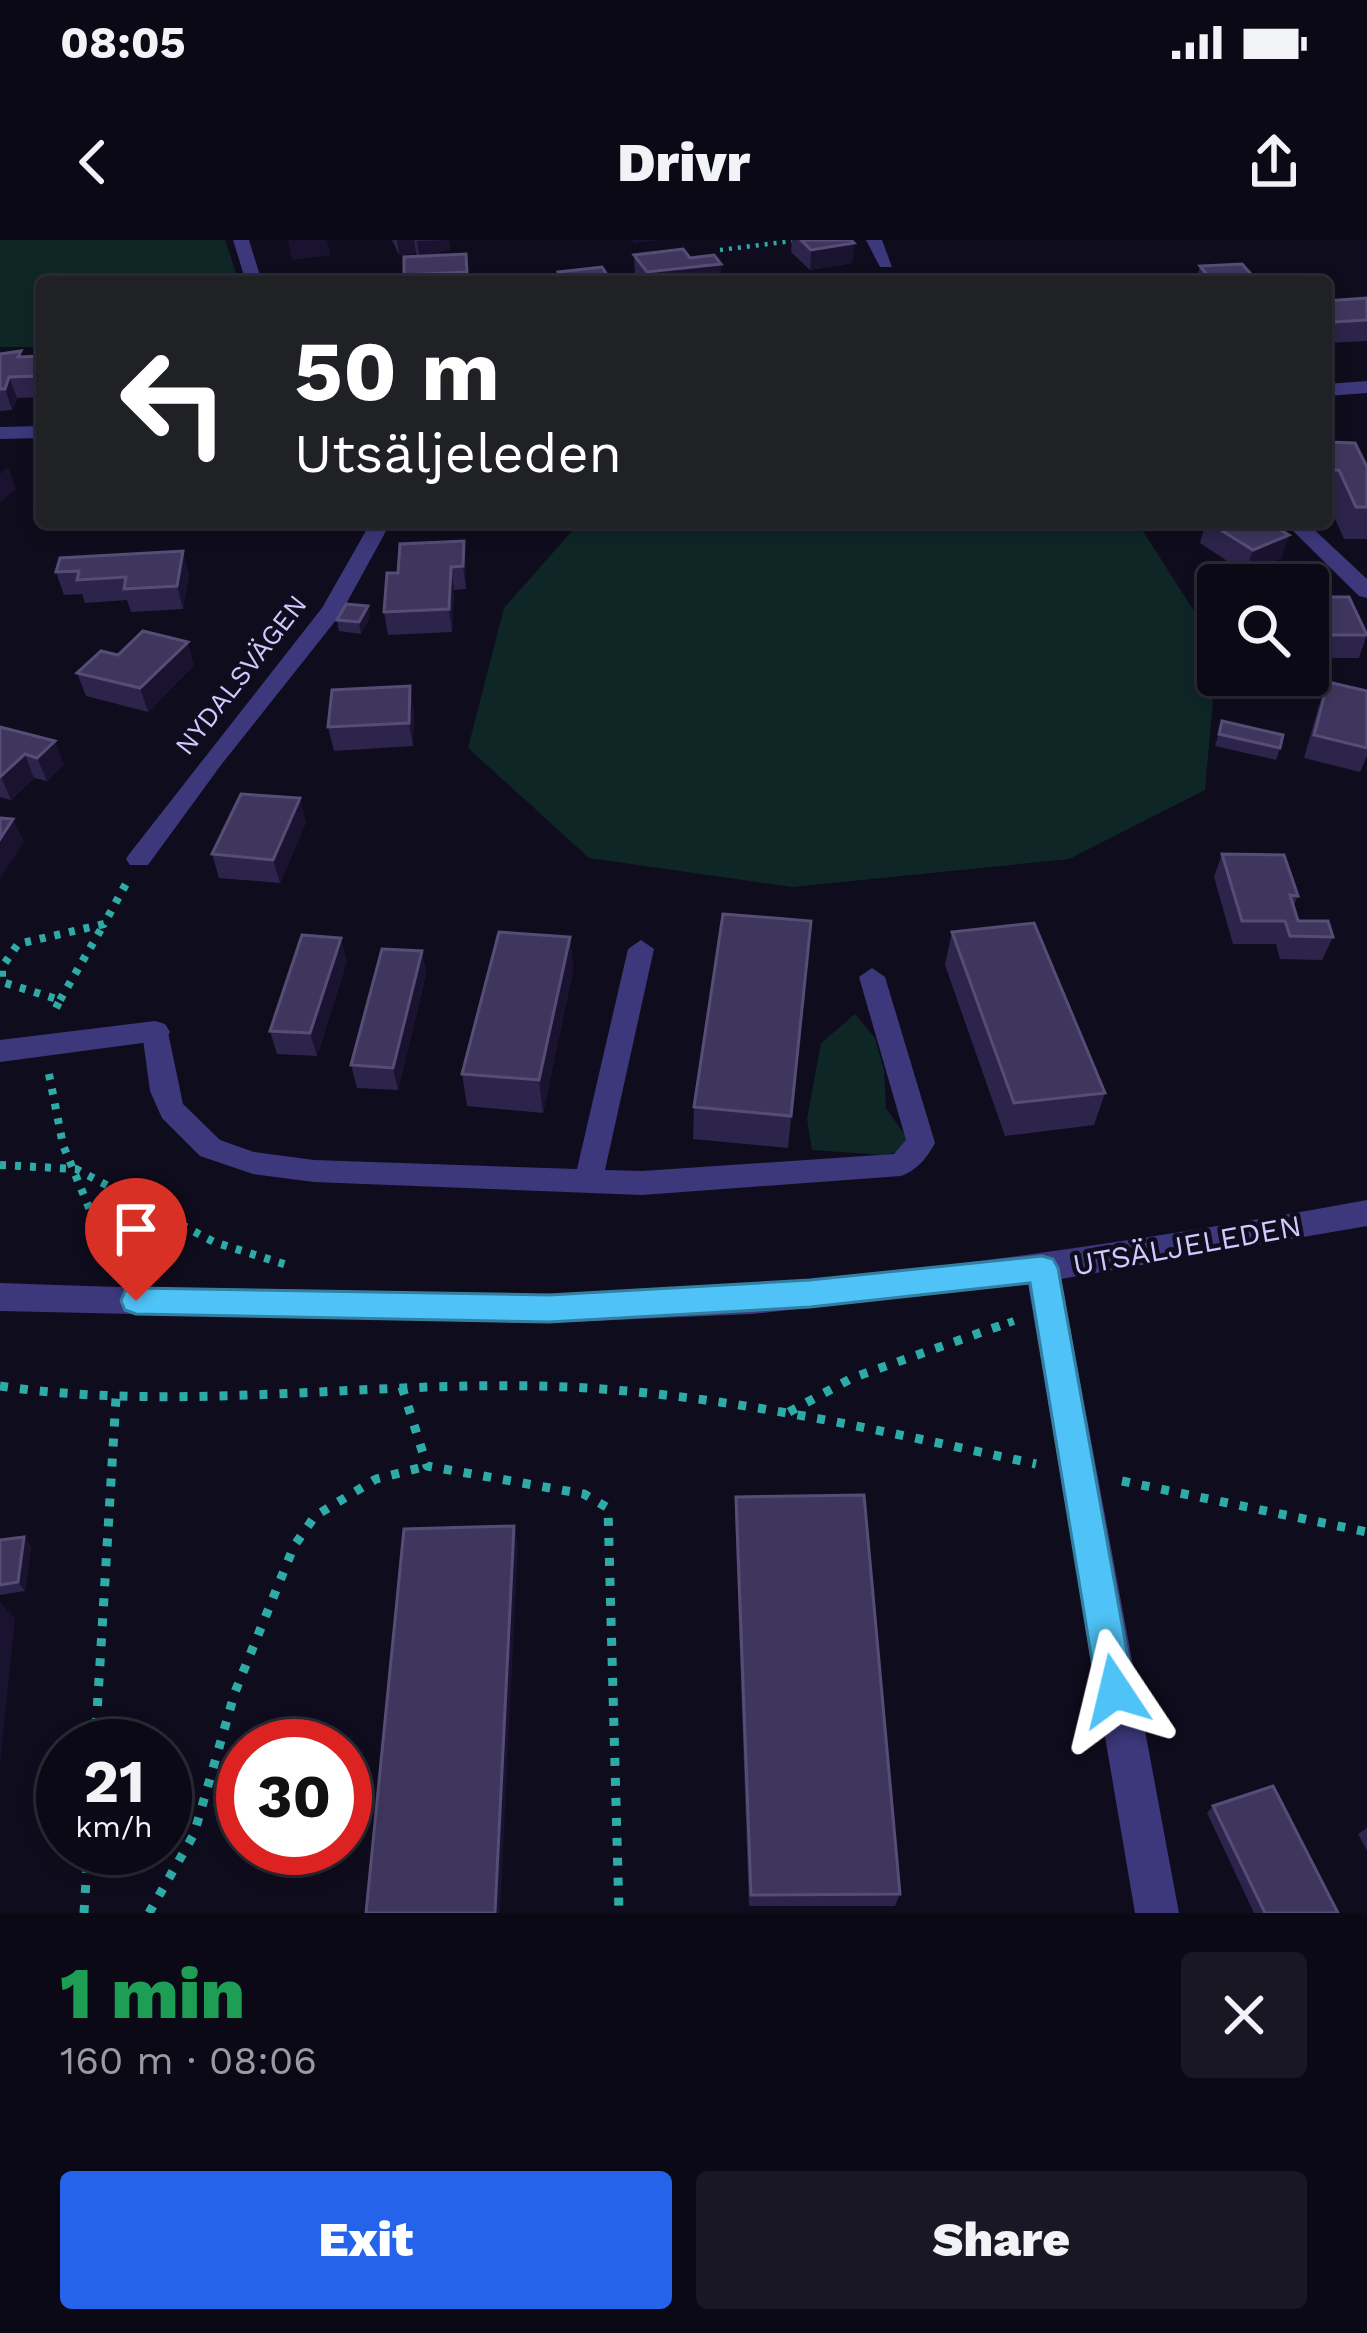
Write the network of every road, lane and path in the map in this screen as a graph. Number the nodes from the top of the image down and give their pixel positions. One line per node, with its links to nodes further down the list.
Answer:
1 (241, 240): 6 (street)
2 (800, 240): 4 (path)
3 (874, 240): 5 (street)
4 (721, 250)
5 (886, 264)
6 (252, 276)
7 (1367, 387): 8 (street)
8 (1332, 390)
9 (36, 432): 10 (street)
10 (0, 433)
11 (378, 528): 14 (street, NYDALSVÄGEN)
12 (1300, 528): 13 (street)
13 (1367, 591)
14 (139, 859): 15 (path)
15 (104, 924): 18 (path); 18 (path)
16 (640, 949): 25 (lane)
17 (872, 977): 25 (lane)
18 (60, 1000): 19 (path)
19 (51, 1019)
20 (155, 1032): 21 (street); 25 (lane)
21 (0, 1051)
22 (49, 1072): 24 (path)
23 (0, 1165): 24 (path)
24 (76, 1168): 28 (path); 29 (path)
25 (590, 1178)
26 (1367, 1213): 27 (street, UTSÄLJELEDEN)
27 (1042, 1268): 30 (street, UTSÄLJELEDEN); 35 (street)
28 (114, 1269)
29 (306, 1271)
30 (0, 1297)
31 (0, 1387): 33 (path)
32 (402, 1387): 33 (path); 34 (path); 35 (path)
33 (116, 1398): 37 (path)
34 (428, 1466): 40 (path); 41 (path)
35 (1075, 1472): 36 (path); 42 (street)
36 (1367, 1532)
37 (97, 1719)
38 (86, 1875): 39 (path)
39 (84, 1913)
40 (149, 1913)
41 (619, 1913)
42 (1156, 1913)

